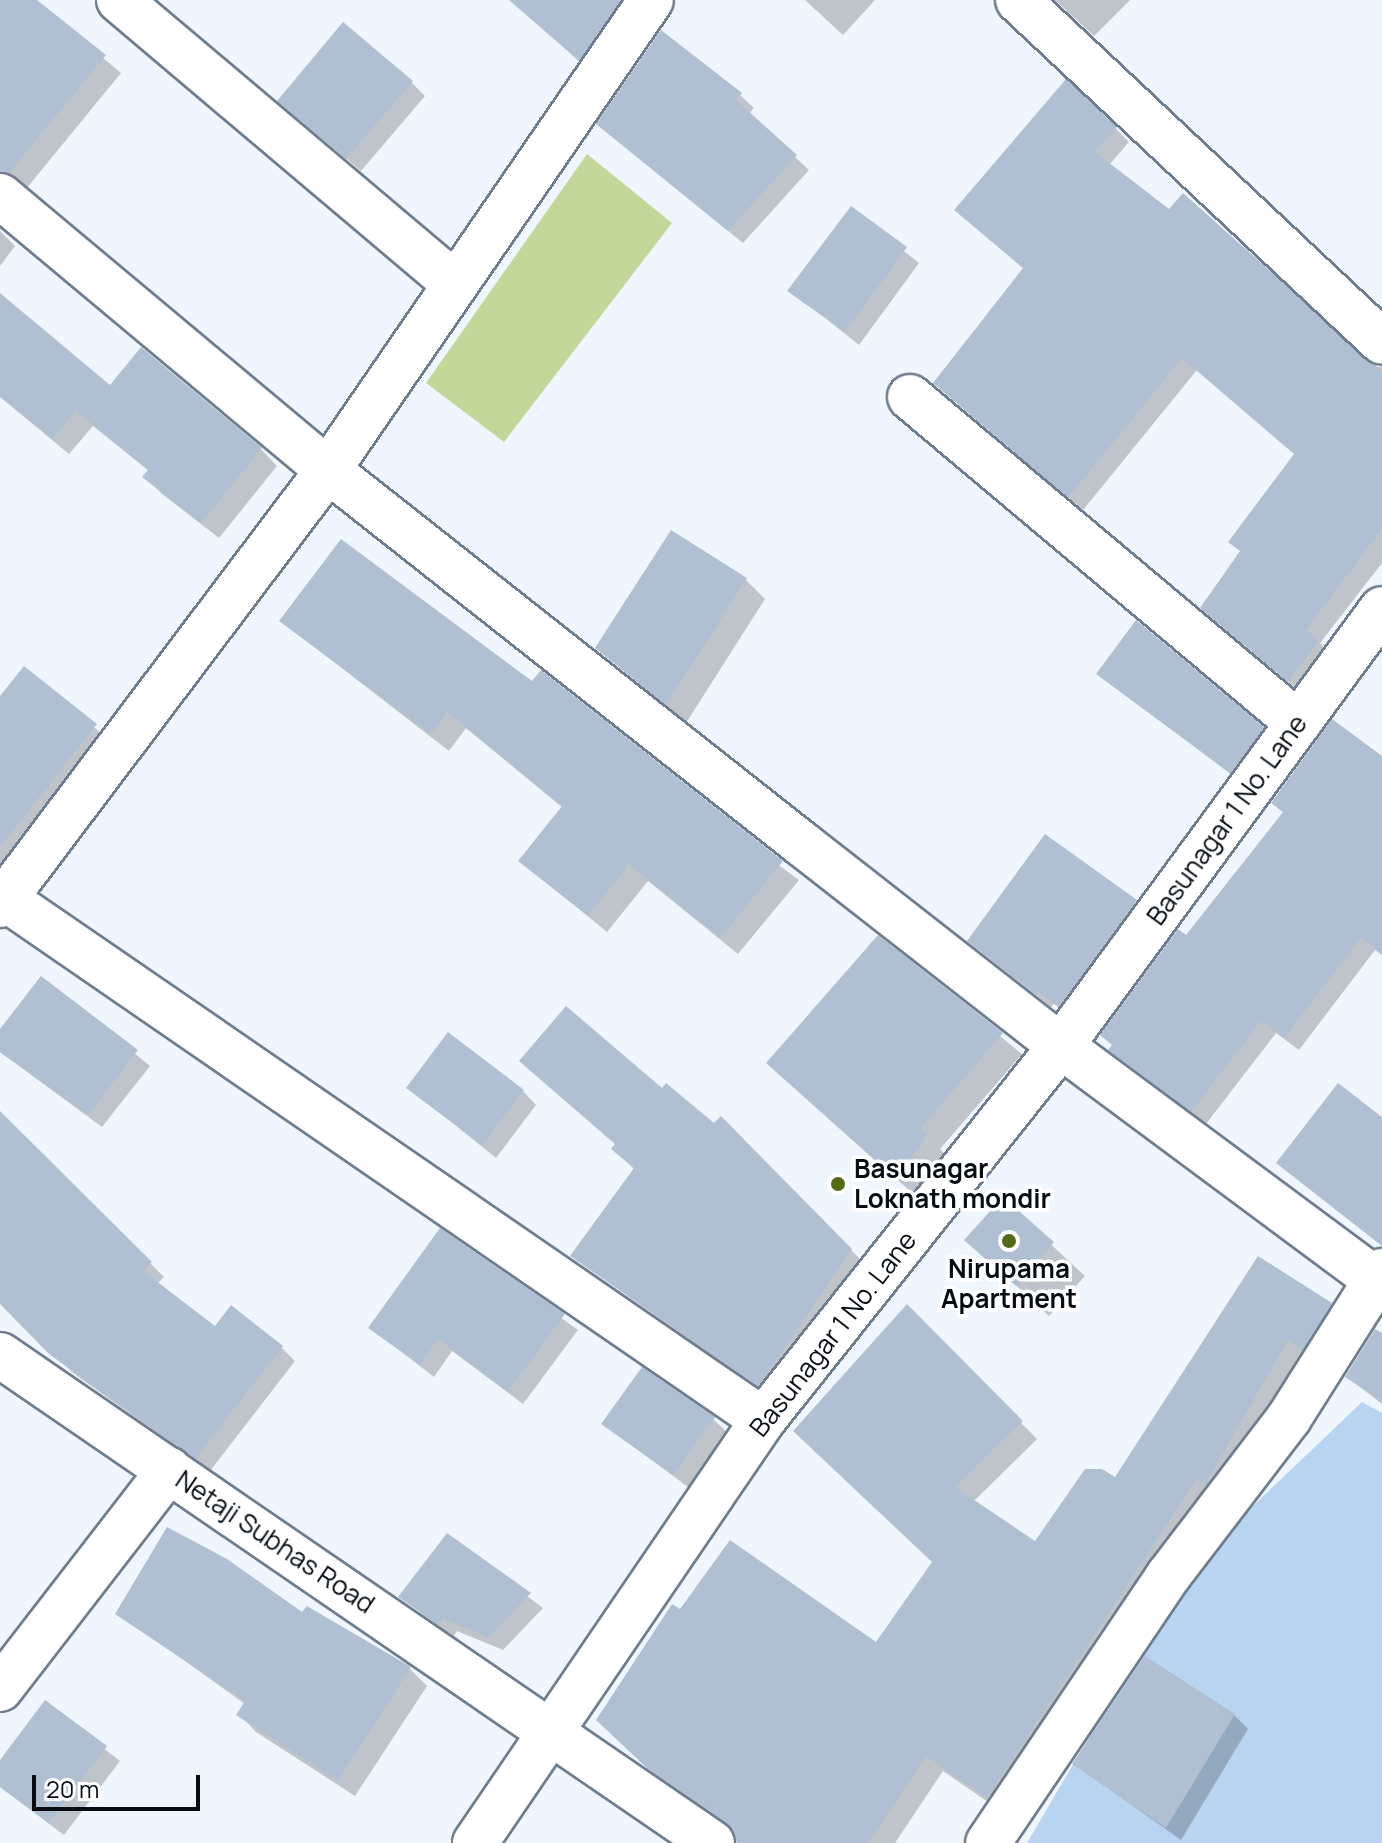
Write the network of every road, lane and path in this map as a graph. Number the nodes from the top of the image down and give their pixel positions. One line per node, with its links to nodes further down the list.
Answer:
1 (119, 0): 5 (street)
2 (651, 0): 5 (street)
3 (1018, 0): 6 (street)
4 (0, 196): 8 (street)
5 (454, 283): 8 (street)
6 (1382, 342)
7 (910, 397): 10 (street)
8 (328, 470): 11 (street); 12 (street)
9 (1382, 609): 10 (street, Basunagar 1 No. Lane)
10 (1298, 723): 12 (street, Basunagar 1 No. Lane)
11 (2, 900): 15 (street)
12 (1061, 1046): 13 (street); 15 (street, Basunagar 1 No. Lane)
13 (1379, 1276): 21 (street)
14 (0, 1355): 16 (street, Netaji Subhas Road)
15 (763, 1420): 18 (street, Basunagar 1 No. Lane)
16 (169, 1470): 17 (street); 18 (street, Netaji Subhas Road)
17 (0, 1689)
18 (548, 1734): 19 (street, Basunagar 1 No. Lane); 20 (street, Netaji Subhas Road)
19 (475, 1843)
20 (712, 1843)
21 (988, 1843)

